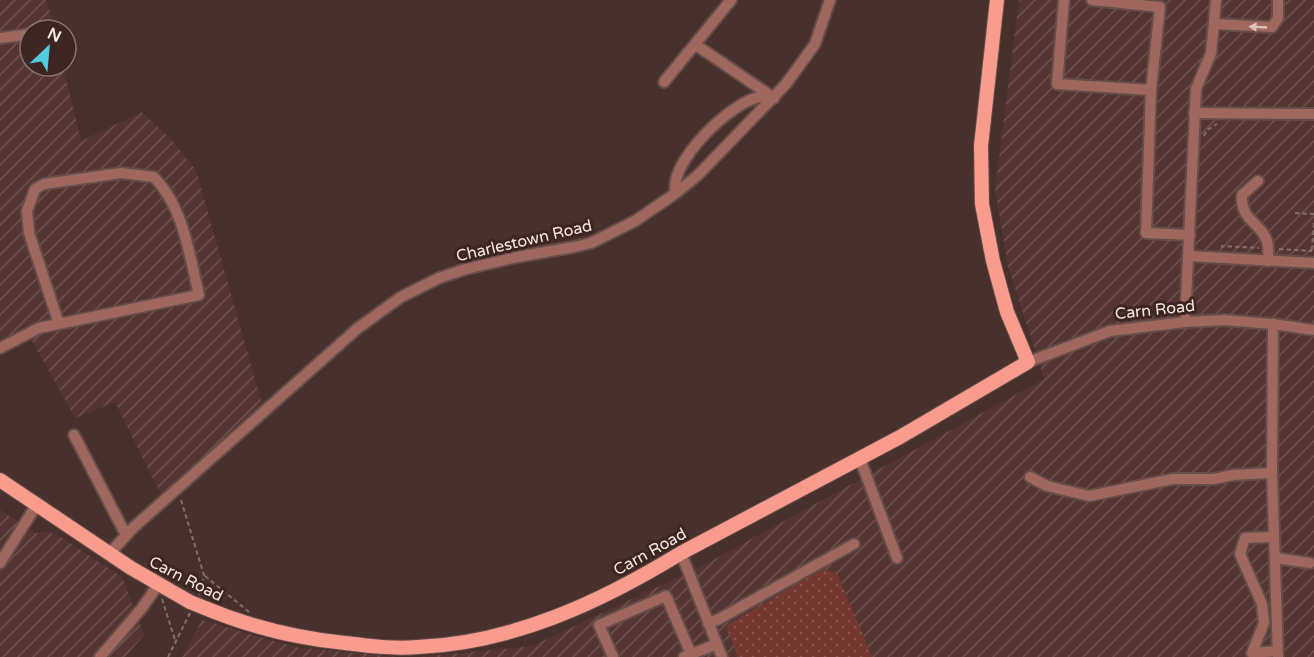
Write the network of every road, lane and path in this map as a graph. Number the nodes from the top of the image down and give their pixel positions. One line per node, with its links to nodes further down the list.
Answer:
1 (731, 0): 11 (street)
2 (830, 0): 14 (street, Charlestown Road)
3 (997, 0): 36 (main road)
4 (1064, 0): 13 (street)
5 (1092, 0): 13 (street)
6 (1216, 0): 8 (street)
7 (1278, 0): 8 (street, one-way to 8)
8 (1215, 24): 15 (street)
9 (18, 36): 10 (street)
10 (0, 38)
11 (696, 45): 12 (street); 14 (street)
12 (664, 82)
13 (1151, 90): 24 (street)
14 (774, 98): 20 (street, Charlestown Road); 20 (street)
15 (1194, 113): 16 (street); 24 (street)
16 (1314, 114)
17 (1218, 124): 18 (path)
18 (1204, 136)
19 (1258, 181): 25 (street)
20 (676, 193): 42 (street, Charlestown Road)
21 (1295, 213): 22 (path)
22 (1314, 214)
23 (1314, 221): 27 (path)
24 (1190, 235): 28 (street)
25 (1268, 248): 26 (path); 27 (path); 29 (street)
26 (1221, 251)
27 (1312, 251): 30 (path)
28 (1189, 256): 29 (street); 31 (street)
29 (1268, 261): 30 (street)
30 (1313, 263)
31 (1185, 322): 33 (street, Carn Road); 36 (street, Carn Road)
32 (59, 324): 32 (street); 35 (street)
33 (1273, 324): 34 (street, Carn Road); 39 (street)
34 (1314, 330)
35 (0, 348)
36 (1028, 362): 38 (main road, Carn Road)
37 (74, 435): 44 (street)
38 (860, 459): 47 (main road, Carn Road); 49 (street)
39 (1272, 473): 40 (street); 45 (street)
40 (1030, 477)
41 (0, 480): 43 (main road, Carn Road)
42 (178, 488): 44 (street, Charlestown Road); 53 (path)
43 (37, 504): 48 (main road, Carn Road); 51 (street)
44 (126, 535): 48 (street, Charlestown Road)
45 (1274, 537): 50 (street); 61 (street)
46 (854, 544): 56 (street)
47 (681, 553): 56 (street); 60 (main road, Carn Road)
48 (109, 554): 54 (main road, Carn Road)
49 (897, 558)
50 (1275, 558): 52 (street); 61 (street)
51 (0, 563)
52 (1310, 563)
53 (204, 575): 55 (path); 57 (path)
54 (158, 585): 55 (main road, Carn Road); 58 (path); 63 (street)
55 (195, 604): 57 (main road, Carn Road); 58 (path)
56 (708, 623): 59 (street)
57 (261, 629): 60 (main road, Carn Road)
58 (176, 643): 64 (path)
59 (717, 644): 62 (street); 66 (street)
60 (383, 652)
61 (1277, 654)
62 (688, 656): 65 (street)
63 (100, 657)
64 (168, 657)
65 (613, 657)
66 (722, 657)

